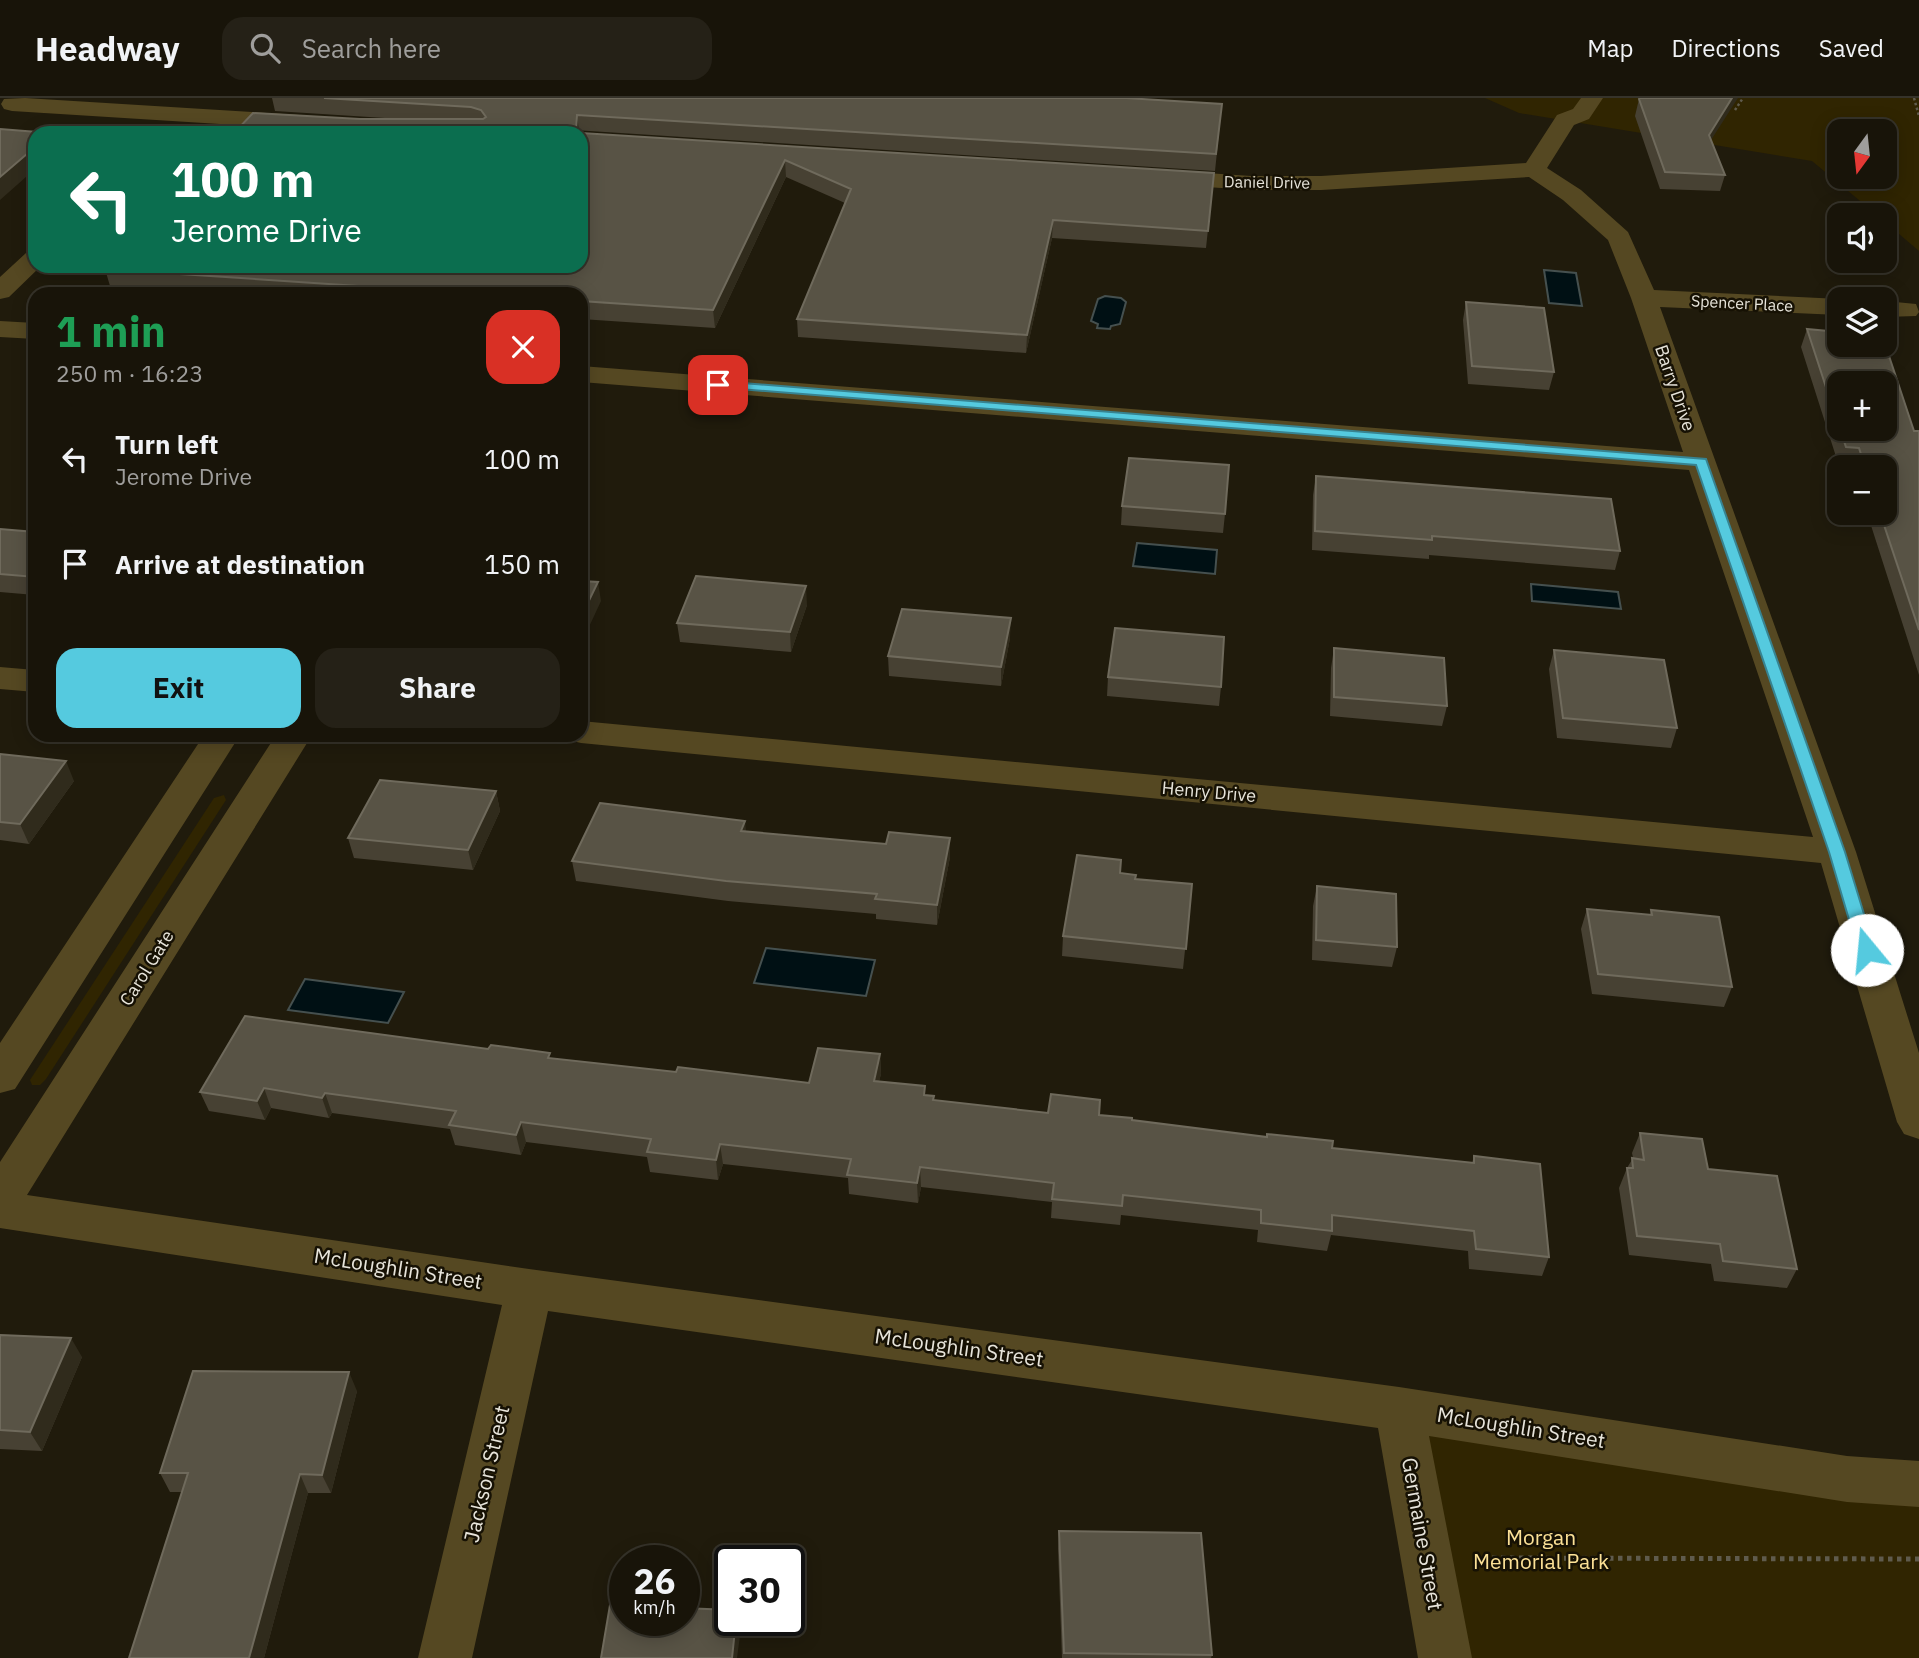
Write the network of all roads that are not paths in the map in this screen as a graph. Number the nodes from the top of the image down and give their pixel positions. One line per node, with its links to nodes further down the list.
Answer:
1 (1548, 98): 5 (street)
2 (1592, 98): 5 (street)
3 (12, 104): 4 (street)
4 (186, 114): 6 (street); 7 (street)
5 (1564, 120): 8 (street)
6 (323, 123)
7 (173, 126)
8 (1534, 170): 9 (street, Daniel Drive); 12 (street, Barry Drive)
9 (1139, 176)
10 (28, 265): 11 (street)
11 (0, 291)
12 (1644, 298): 13 (street, Spencer Place); 17 (street, Barry Drive)
13 (1827, 306)
14 (0, 329): 15 (street)
15 (28, 331)
16 (588, 375): 17 (street)
17 (1701, 462): 23 (street, Barry Drive)
18 (0, 678): 19 (street)
19 (28, 680)
20 (588, 733): 23 (street, Henry Drive)
21 (217, 742): 24 (street)
22 (290, 742): 26 (street, Carol Gate)
23 (1837, 852): 25 (street, Barry Drive)
24 (0, 1077)
25 (1919, 1122)
26 (0, 1200)
27 (0, 1209): 28 (street, McLoughlin Street)
28 (529, 1289): 29 (street, McLoughlin Street); 31 (street, Jackson Street)
29 (1399, 1409): 30 (street, McLoughlin Street); 32 (street, Germaine Street)
30 (1919, 1484)
31 (445, 1658)
32 (1445, 1658)

